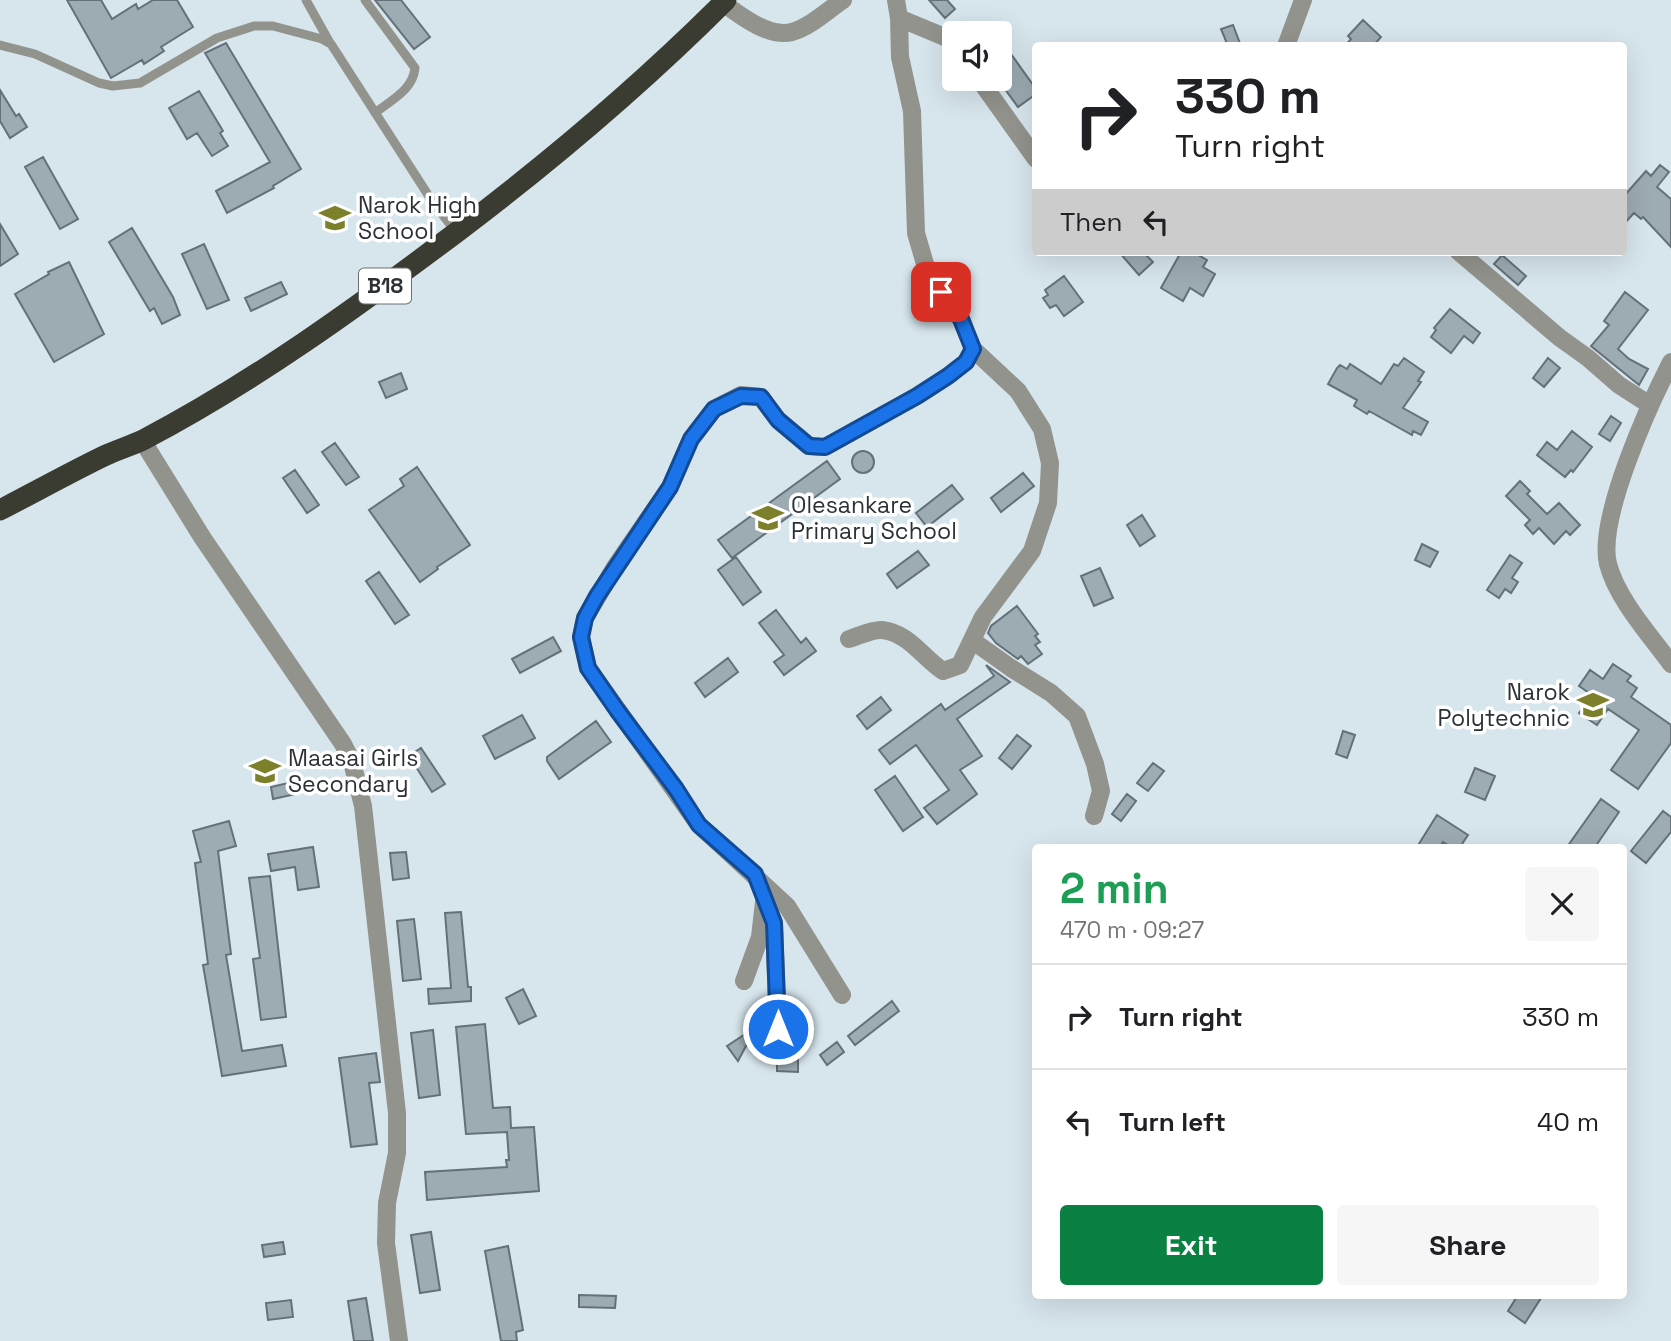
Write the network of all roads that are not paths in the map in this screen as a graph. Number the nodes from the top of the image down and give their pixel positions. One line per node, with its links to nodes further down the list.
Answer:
1 (306, 0): 9 (lane)
2 (365, 0): 12 (lane)
3 (843, 0): 5 (street)
4 (1303, 0): 8 (street)
5 (725, 1): 14 (highway, B18)
6 (897, 9): 7 (street); 16 (street)
7 (942, 35)
8 (1287, 42)
9 (331, 44): 10 (lane); 12 (lane)
10 (0, 45)
11 (988, 91): 13 (street)
12 (374, 113): 14 (lane)
13 (1032, 153)
14 (456, 233): 19 (highway, B18)
15 (1464, 256): 18 (street)
16 (973, 349): 22 (street); 25 (street)
17 (1671, 362): 18 (street)
18 (1650, 405): 23 (street)
19 (142, 440): 20 (highway, B18); 30 (street)
20 (0, 510)
21 (849, 639): 22 (street)
22 (973, 640): 24 (street)
23 (1671, 664)
24 (1094, 816)
25 (755, 874): 26 (street); 28 (street)
26 (764, 899): 27 (street); 29 (street)
27 (744, 981)
28 (842, 995)
29 (778, 1029)
30 (399, 1341)

